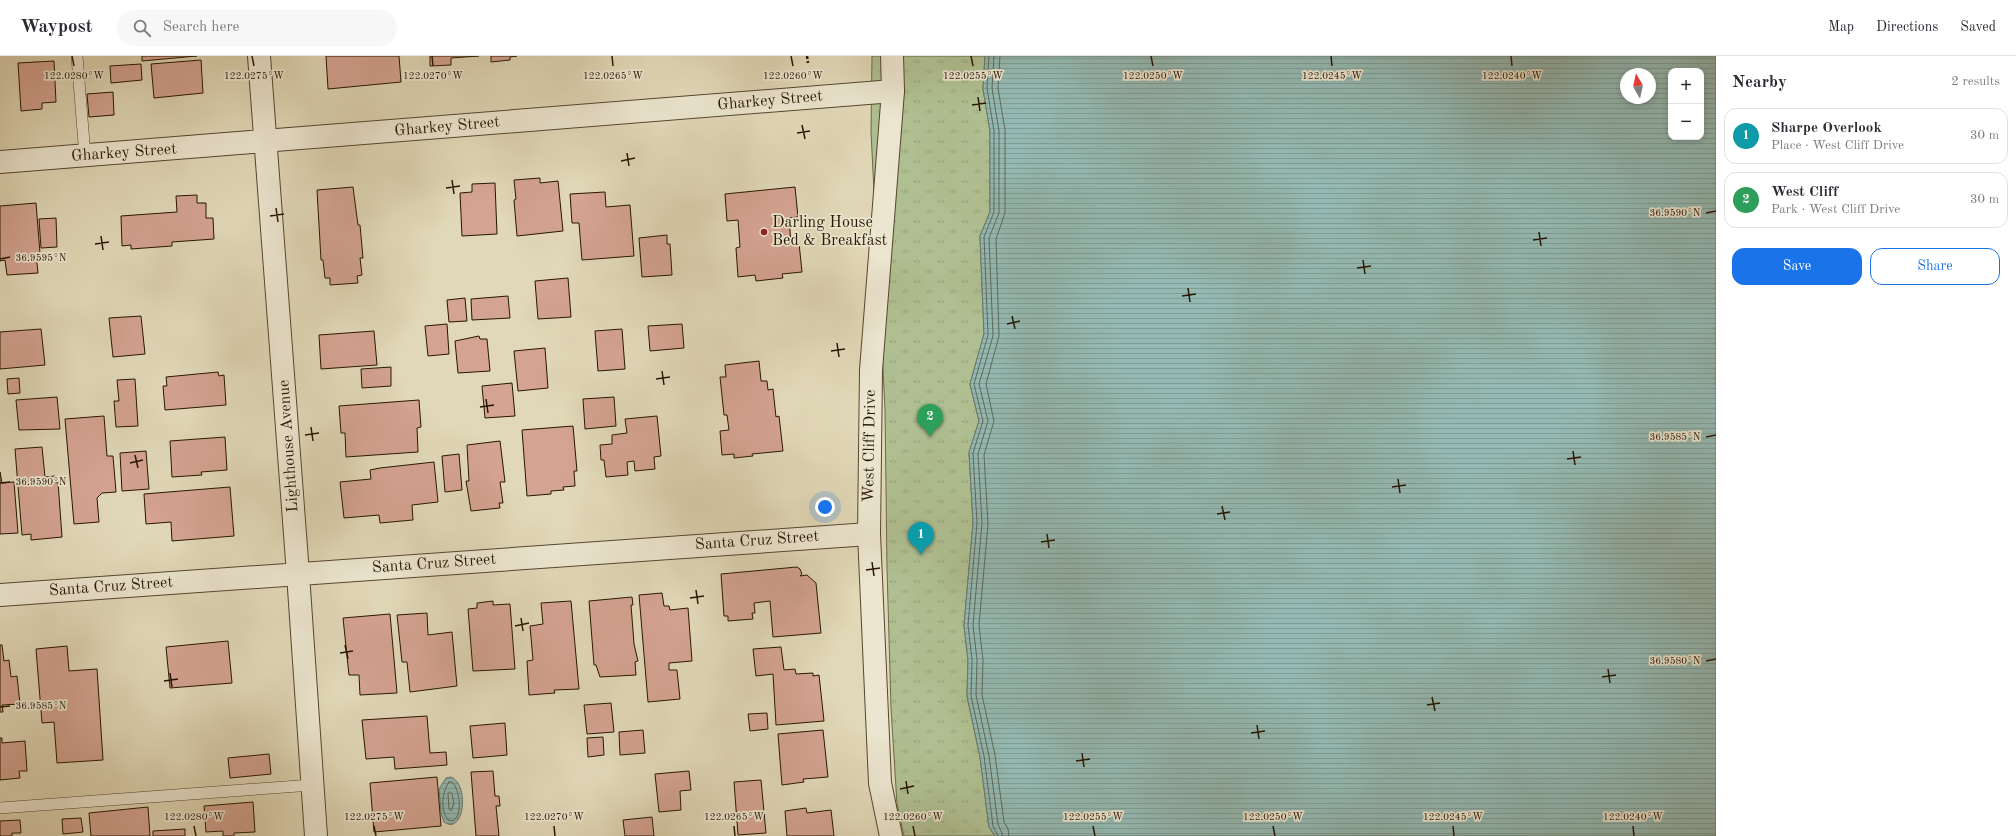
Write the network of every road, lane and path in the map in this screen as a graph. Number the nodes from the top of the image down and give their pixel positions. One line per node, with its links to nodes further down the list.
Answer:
1 (77, 56): 8 (lane)
2 (259, 56): 7 (street, Lighthouse Avenue)
3 (807, 56): 5 (path)
4 (892, 56): 6 (street, West Cliff Drive)
5 (808, 63)
6 (893, 91): 7 (street, Gharkey Street); 10 (street, West Cliff Drive)
7 (266, 142): 8 (street, Gharkey Street); 11 (street, Lighthouse Avenue)
8 (85, 156): 9 (street, Gharkey Street)
9 (0, 162)
10 (868, 534): 11 (street, Santa Cruz Street); 16 (street, West Cliff Drive)
11 (298, 574): 12 (street, Santa Cruz Street); 13 (street, Lighthouse Avenue)
12 (0, 595)
13 (312, 785): 14 (lane); 15 (street, Lighthouse Avenue)
14 (0, 808)
15 (316, 836)
16 (891, 836)

